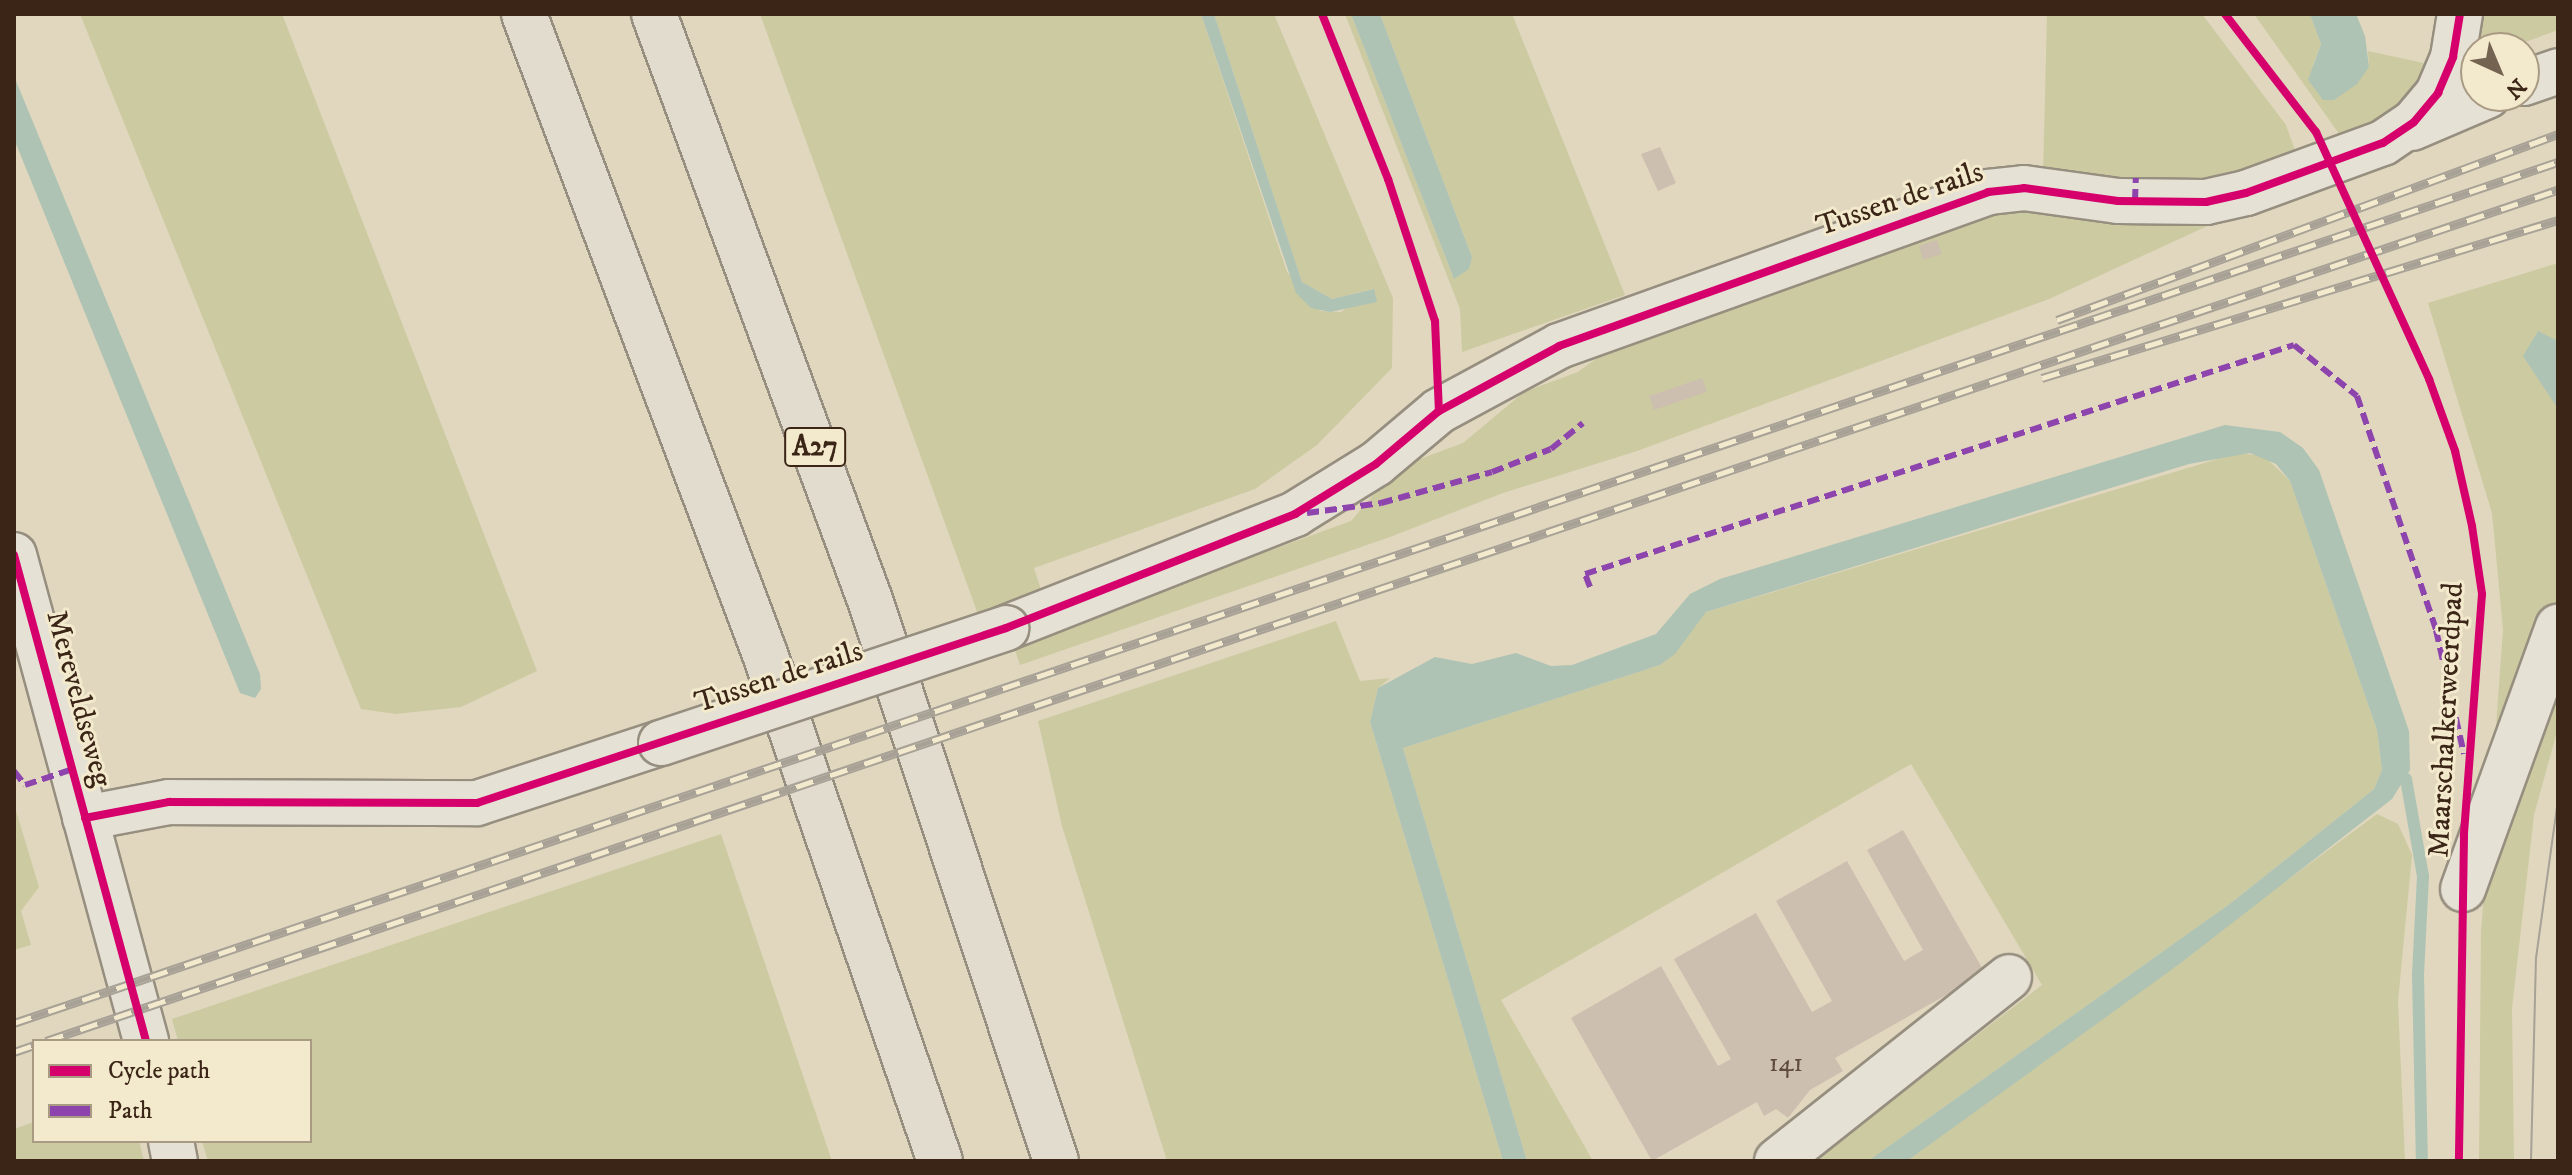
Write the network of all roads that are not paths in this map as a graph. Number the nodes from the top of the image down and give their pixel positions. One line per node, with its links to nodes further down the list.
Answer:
1 (513, 14): 5 (highway)
2 (524, 14): 5 (highway)
3 (654, 14): 15 (highway, A27)
4 (2460, 14): 7 (street, Tussen de rails)
5 (542, 60): 14 (highway)
6 (2460, 107): 7 (street)
7 (2400, 133): 10 (street, Tussen de rails, bridge)
8 (14, 555): 10 (street, Mereveldseweg)
9 (2558, 627): 11 (street)
10 (85, 818): 13 (street, Mereveldseweg)
11 (2463, 889)
12 (2009, 977): 16 (street)
13 (145, 1039)
14 (940, 1161)
15 (1056, 1161)
16 (1777, 1161)

